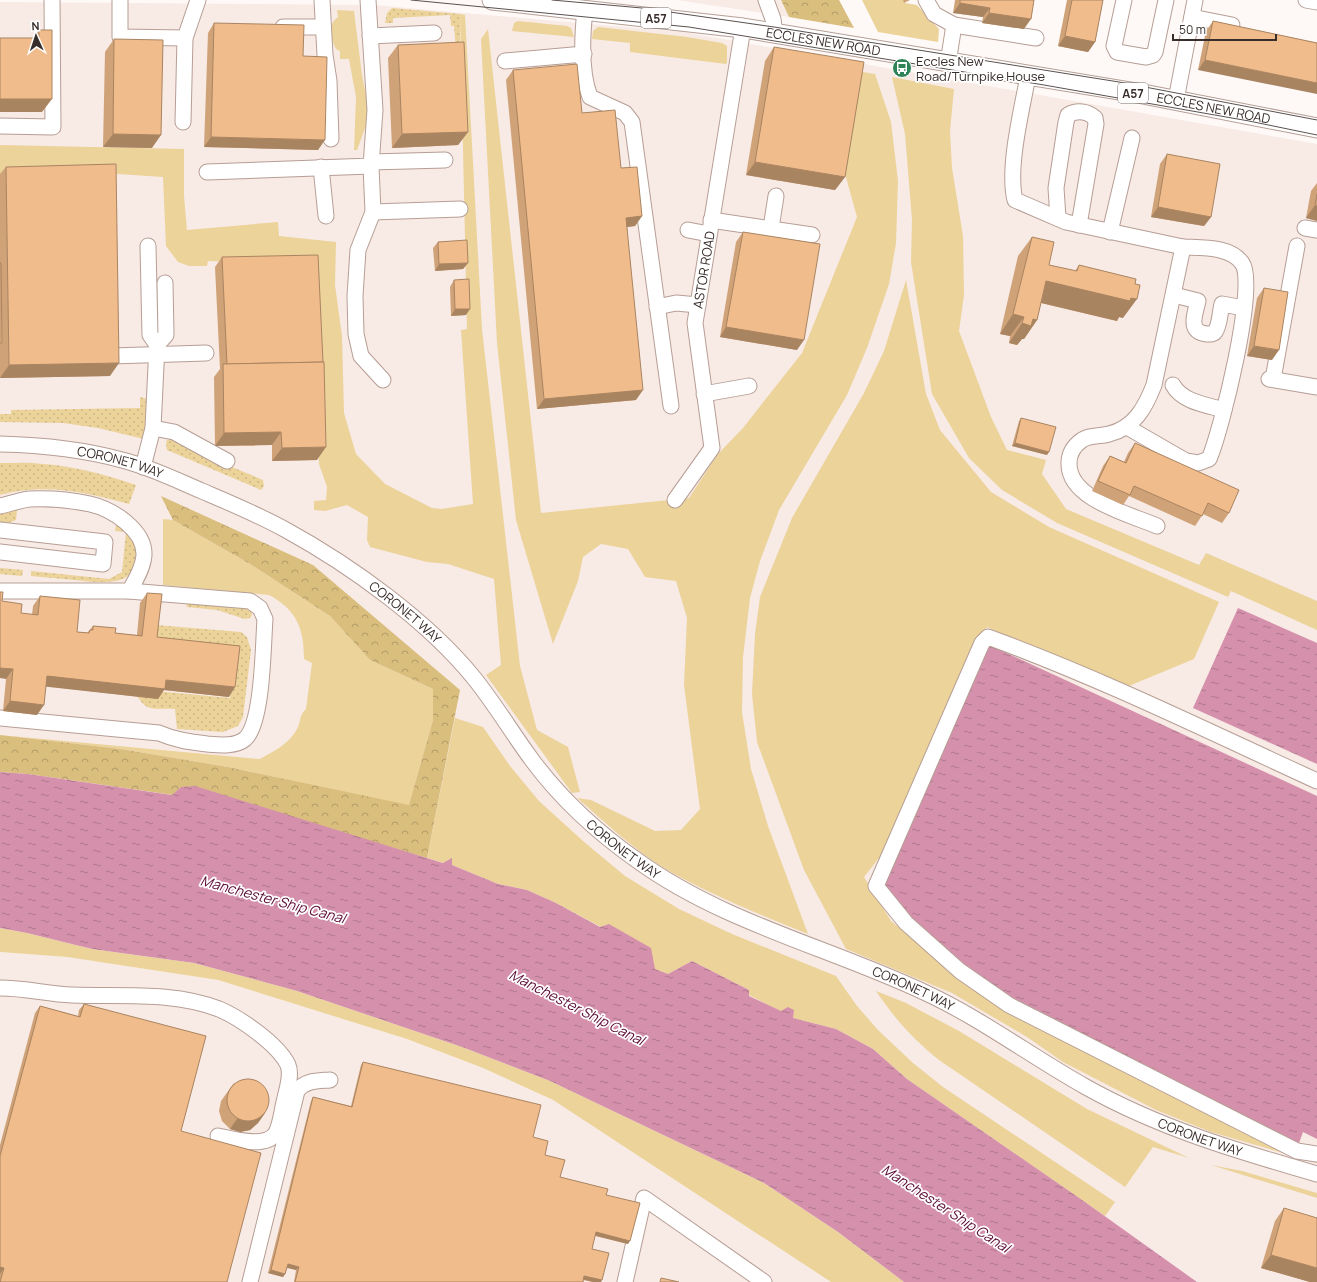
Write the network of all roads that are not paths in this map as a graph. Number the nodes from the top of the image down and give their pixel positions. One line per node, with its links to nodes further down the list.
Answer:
1 (52, 0): 32 (street)
2 (120, 0): 24 (street)
3 (198, 0): 24 (street)
4 (322, 0): 18 (street)
5 (368, 0): 23 (street)
6 (492, 0): 14 (main road, ECCLES NEW ROAD / A57)
7 (766, 0): 22 (street)
8 (926, 0): 16 (street)
9 (1124, 0): 10 (street)
10 (1166, 0)
11 (1195, 0): 15 (street)
12 (1306, 0): 13 (street)
13 (1317, 2)
14 (598, 7): 19 (main road, ECCLES NEW ROAD / A57); 26 (street)
15 (1192, 17): 20 (street); 30 (street)
16 (954, 25): 25 (street); 28 (street)
17 (269, 26): 18 (street)
18 (322, 28): 35 (street)
19 (743, 28): 22 (main road, ECCLES NEW ROAD / A57); 46 (street, ASTOR ROAD)
20 (1247, 28)
21 (434, 33): 23 (street)
22 (775, 34): 28 (main road, ECCLES NEW ROAD / A57)
23 (370, 36): 37 (street)
24 (185, 38): 31 (street)
25 (1036, 38)
26 (584, 54): 27 (street); 57 (street)
27 (505, 61)
28 (948, 63): 29 (main road, ECCLES NEW ROAD / A57)
29 (1028, 76): 30 (main road, ECCLES NEW ROAD / A57); 44 (street)
30 (1176, 100): 33 (main road, ECCLES NEW ROAD / A57)
31 (183, 122)
32 (0, 126)
33 (1317, 128)
34 (1132, 138): 49 (street)
35 (331, 139)
36 (445, 160): 37 (street)
37 (371, 164): 38 (street); 42 (street)
38 (321, 167): 39 (street); 43 (street)
39 (207, 172)
40 (776, 196): 47 (street)
41 (460, 209): 42 (street)
42 (373, 212): 62 (street)
43 (326, 216)
44 (1058, 218): 45 (street); 45 (street)
45 (1079, 224): 49 (street)
46 (710, 227): 47 (street); 48 (street); 56 (street, ASTOR ROAD)
47 (771, 228): 50 (street)
48 (688, 230)
49 (1110, 232): 53 (street)
50 (812, 235)
51 (148, 246): 59 (street)
52 (1297, 246): 65 (street)
53 (1183, 247): 55 (street); 58 (street)
54 (165, 283): 59 (street)
55 (1174, 295): 58 (street); 69 (street)
56 (698, 305): 57 (street); 66 (street, ASTOR ROAD)
57 (657, 307): 67 (street)
58 (1244, 308): 68 (street)
59 (158, 350): 60 (street); 61 (street); 70 (street)
60 (206, 353)
61 (112, 356)
62 (383, 380)
63 (1173, 385): 68 (street)
64 (749, 386): 66 (street)
65 (1317, 387)
66 (704, 394): 74 (street, ASTOR ROAD)
67 (671, 406)
68 (1224, 410): 69 (street)
69 (1127, 427): 76 (street)
70 (153, 428): 72 (street); 73 (street)
71 (0, 444): 73 (street, CORONET WAY)
72 (227, 461)
73 (143, 467): 87 (street, CORONET WAY)
74 (675, 500)
75 (0, 506): 80 (street)
76 (1157, 526)
77 (0, 530): 78 (street)
78 (0, 552)
79 (0, 591): 80 (street)
80 (129, 591): 81 (street)
81 (0, 718)
82 (1317, 781): 86 (street)
83 (0, 988): 85 (street)
84 (330, 1080): 88 (street)
85 (218, 1136)
86 (1317, 1154)
87 (1317, 1174)
88 (250, 1282)
89 (625, 1282): 90 (street)
90 (764, 1282)

